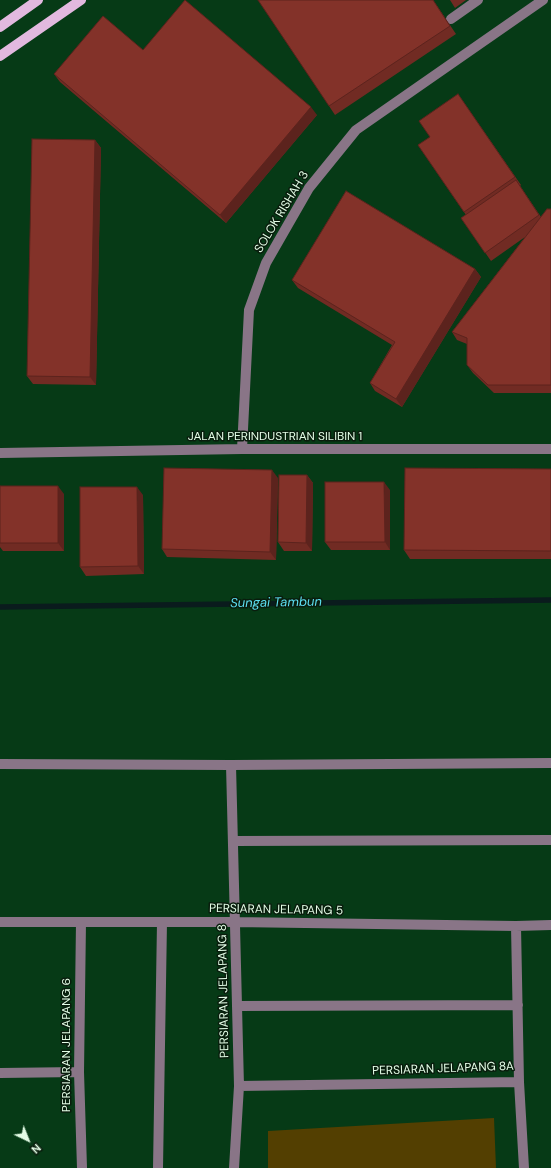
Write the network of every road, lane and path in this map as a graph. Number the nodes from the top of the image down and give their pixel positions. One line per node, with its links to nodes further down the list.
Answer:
1 (38, 0): 6 (main road)
2 (81, 0): 7 (main road)
3 (478, 0): 5 (street)
4 (543, 0): 8 (street, SOLOK RISHAH 3)
5 (451, 19)
6 (0, 27)
7 (0, 56)
8 (242, 449): 9 (street, JALAN PERINDUSTRIAN SILIBIN 1); 10 (street, JALAN PERINDUSTRIAN SILIBIN 1)
9 (551, 449)
10 (0, 452)
11 (551, 763): 13 (street)
12 (0, 764): 13 (street)
13 (231, 765): 14 (street, PERSIARAN JELAPANG 8)
14 (233, 840): 15 (street); 19 (street, PERSIARAN JELAPANG 8)
15 (551, 840)
16 (0, 922): 17 (street, PERSIARAN JELAPANG 5)
17 (81, 922): 18 (street, PERSIARAN JELAPANG 5); 24 (street, PERSIARAN JELAPANG 6)
18 (162, 922): 19 (street, PERSIARAN JELAPANG 5); 29 (street)
19 (235, 922): 21 (street, PERSIARAN JELAPANG 5); 23 (street, PERSIARAN JELAPANG 8)
20 (551, 925): 21 (street, PERSIARAN JELAPANG 5)
21 (516, 926): 22 (street, PERSIARAN JELAPANG 8A)
22 (518, 1005): 23 (street); 26 (street, PERSIARAN JELAPANG 8A)
23 (237, 1006): 27 (street, PERSIARAN JELAPANG 8)
24 (79, 1072): 25 (street); 28 (street, PERSIARAN JELAPANG 6)
25 (0, 1073)
26 (519, 1082): 27 (street, PERSIARAN JELAPANG 8A); 31 (street)
27 (239, 1086): 30 (street, PERSIARAN JELAPANG 8)
28 (82, 1168)
29 (158, 1168)
30 (234, 1168)
31 (524, 1168)

